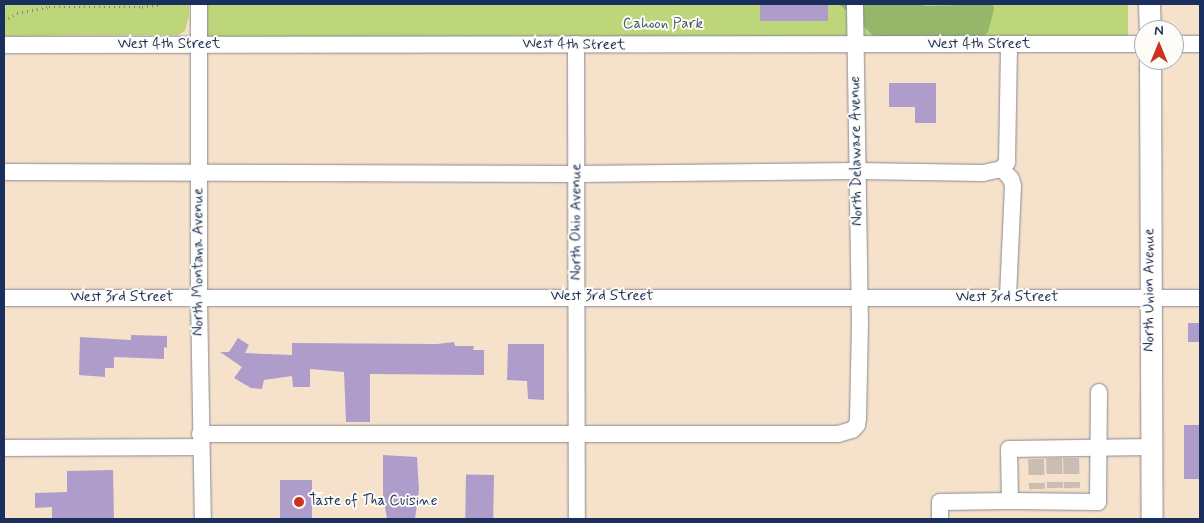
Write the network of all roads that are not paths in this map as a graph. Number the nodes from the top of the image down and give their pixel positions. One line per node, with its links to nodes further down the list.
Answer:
1 (199, 4): 10 (street, North Montana Avenue)
2 (855, 4): 11 (street, North Delaware Avenue)
3 (1150, 4): 4 (main road)
4 (1150, 20)
5 (576, 44): 10 (street, West 4th Street); 11 (street, West 4th Street); 18 (street, North Ohio Avenue)
6 (1134, 44): 12 (street, West 4th Street)
7 (1184, 44): 8 (street)
8 (1200, 44)
9 (4, 45): 10 (street, West 4th Street)
10 (198, 45): 17 (street, North Montana Avenue)
11 (856, 45): 12 (street, West 4th Street); 15 (street, North Delaware Avenue)
12 (1009, 45): 14 (street)
13 (1150, 70): 24 (main road, North Union Avenue)
14 (1002, 169): 15 (street); 23 (street)
15 (857, 171): 18 (street); 22 (street, North Delaware Avenue)
16 (4, 172): 17 (street)
17 (198, 172): 18 (street); 21 (street, North Montana Avenue)
18 (576, 174): 19 (street, North Ohio Avenue)
19 (577, 297): 21 (street, West 3rd Street); 22 (street, West 3rd Street); 27 (street, North Ohio Avenue)
20 (4, 298): 21 (street, West 3rd Street)
21 (199, 298): 28 (street, North Montana Avenue)
22 (859, 298): 23 (street, West 3rd Street); 27 (street, North Delaware Avenue)
23 (1008, 298): 24 (street, West 3rd Street)
24 (1150, 298): 25 (street, West 3rd Street); 31 (main road, North Union Avenue)
25 (1200, 298)
26 (1099, 392): 30 (street)
27 (577, 435): 28 (street); 34 (street, North Ohio Avenue)
28 (201, 440): 29 (street); 33 (street, North Montana Avenue)
29 (4, 448)
30 (1098, 448): 31 (street); 32 (street); 32 (street)
31 (1151, 448): 36 (main road, North Union Avenue)
32 (1010, 501): 35 (street)
33 (203, 519)
34 (577, 519)
35 (940, 519)
36 (1152, 519)

